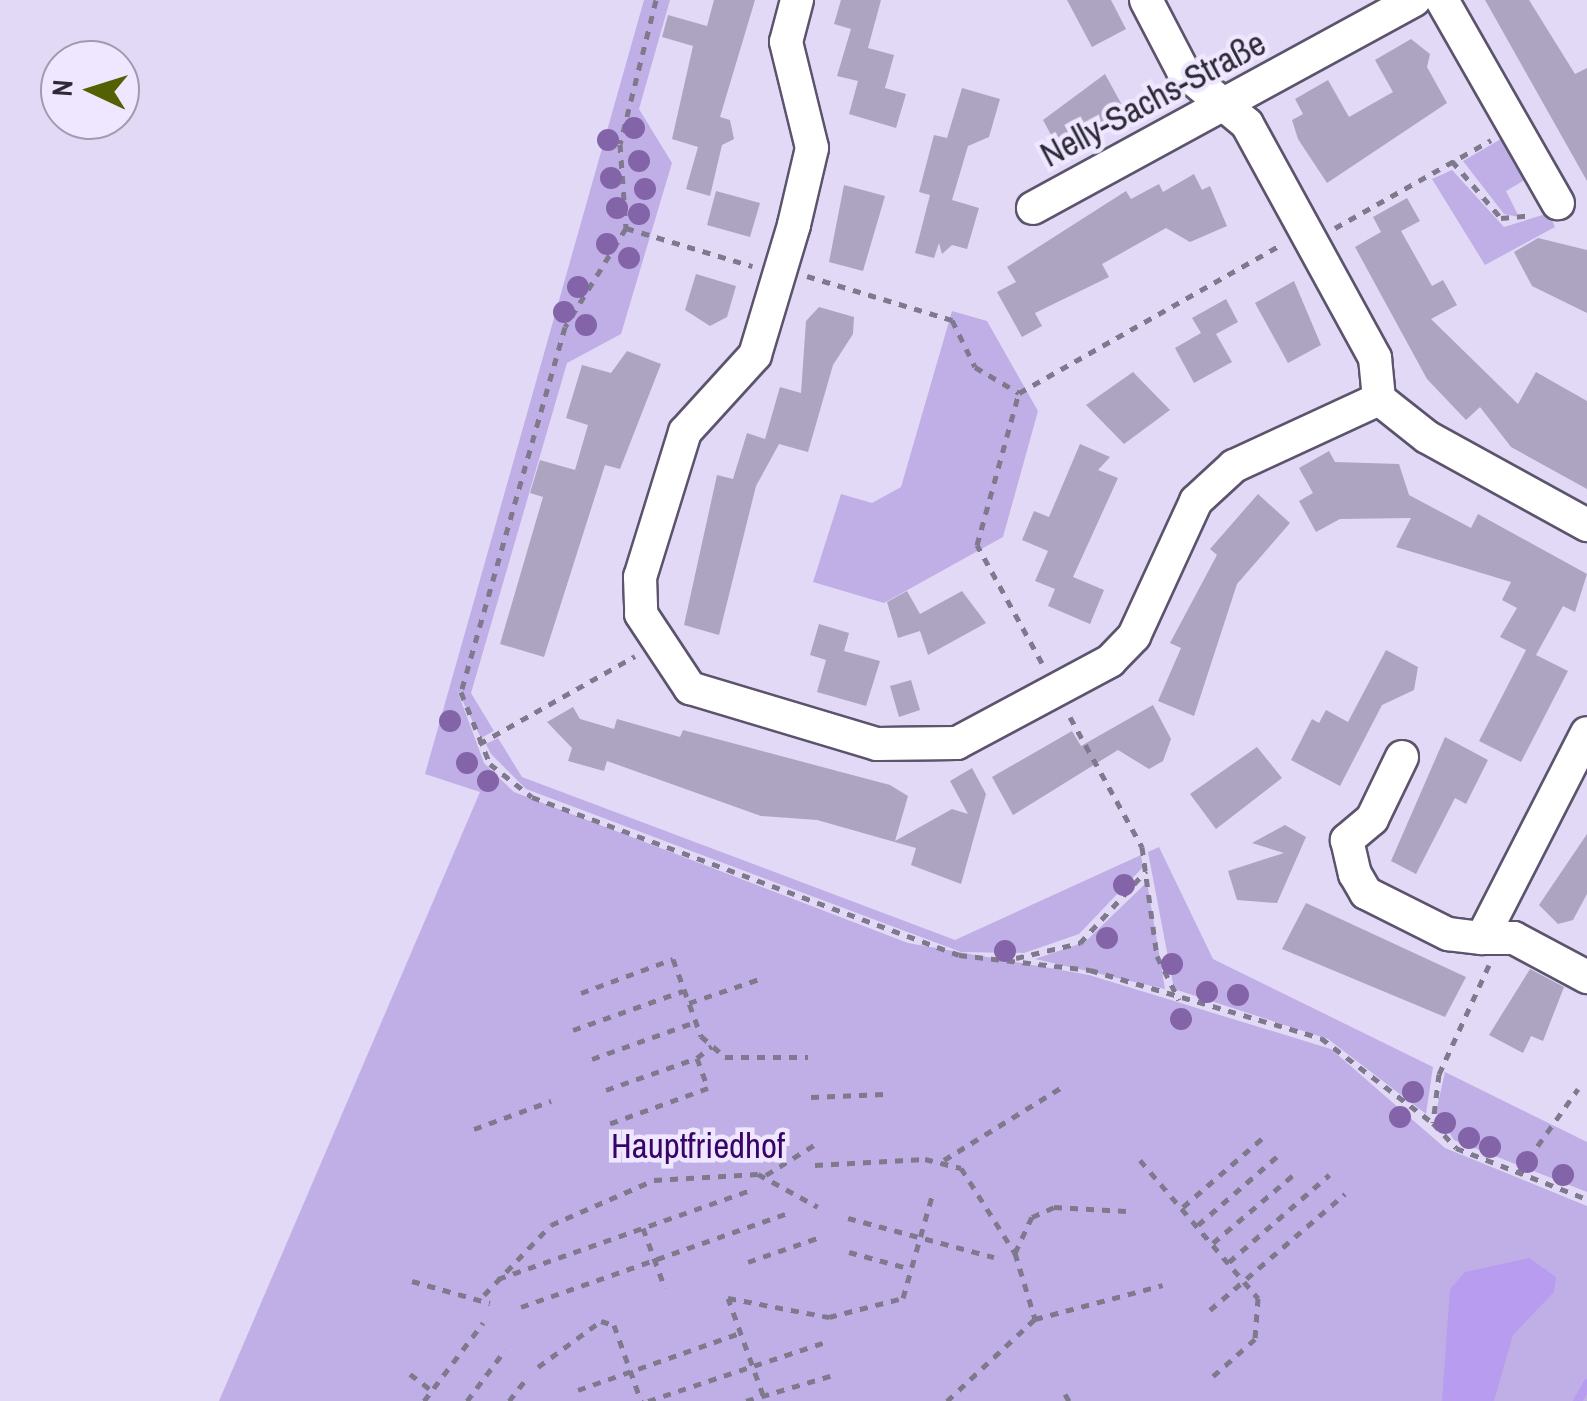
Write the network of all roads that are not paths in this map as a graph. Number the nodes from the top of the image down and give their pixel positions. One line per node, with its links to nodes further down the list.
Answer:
1 (797, 0): 8 (street)
2 (1146, 0): 5 (street)
3 (1414, 0): 5 (street, Nelly-Sachs-Straße)
4 (1442, 0): 6 (street)
5 (1216, 106): 7 (street, Nelly-Sachs-Straße); 8 (street)
6 (1558, 203)
7 (1033, 208)
8 (1379, 399): 9 (street)
9 (1587, 525)
10 (1587, 732): 12 (street)
11 (1402, 757): 12 (street)
12 (1482, 938): 13 (street)
13 (1587, 977)

